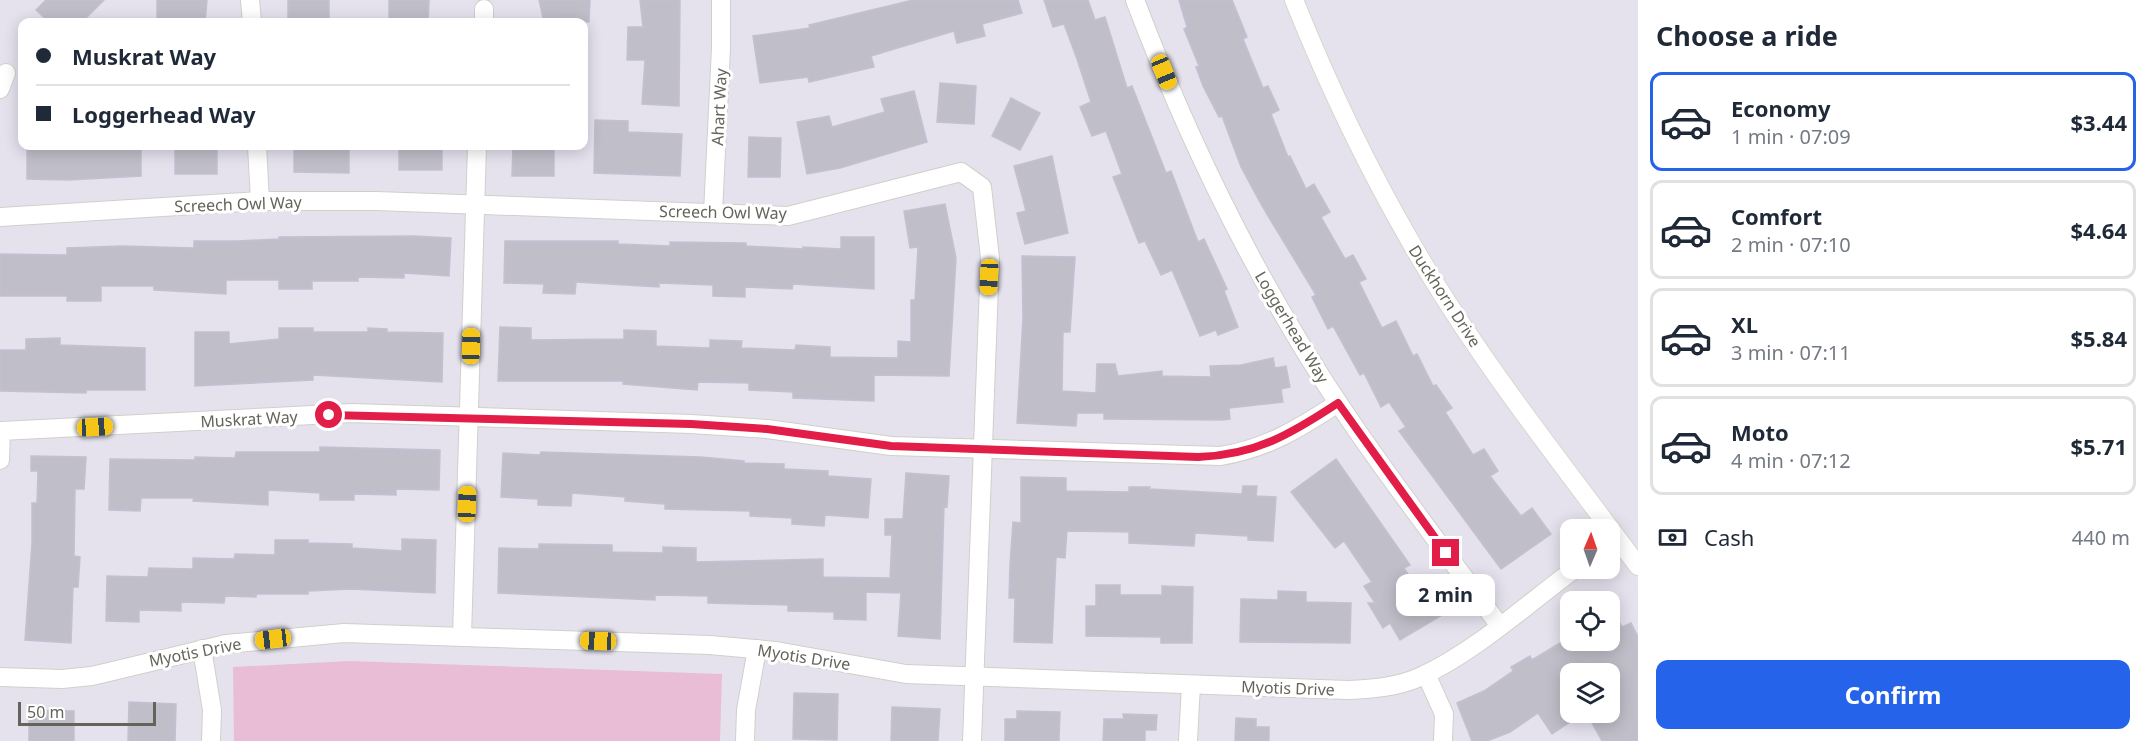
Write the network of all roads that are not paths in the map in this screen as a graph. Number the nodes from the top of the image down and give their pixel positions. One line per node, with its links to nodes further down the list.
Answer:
1 (250, 0): 6 (street)
2 (721, 0): 3 (street); 11 (street, Ahart Way)
3 (733, 0)
4 (1136, 0): 13 (street, Loggerhead Way)
5 (1294, 0): 17 (street, Duckhorn Drive)
6 (252, 18)
7 (257, 150): 9 (street)
8 (477, 150): 10 (street)
9 (260, 201): 10 (street, Screech Owl Way); 12 (street, Screech Owl Way)
10 (473, 205): 11 (street, Screech Owl Way); 14 (street)
11 (713, 213): 15 (street, Screech Owl Way)
12 (0, 217)
13 (1338, 403): 15 (street, Muskrat Way); 21 (street, Loggerhead Way)
14 (470, 417): 15 (street, Muskrat Way); 16 (street, Muskrat Way); 22 (street)
15 (982, 449): 27 (street, Screech Owl Way)
16 (0, 459)
17 (1598, 519)
18 (1620, 547): 19 (street, Duckhorn Drive)
19 (1638, 566)
20 (1561, 579): 21 (street, Myotis Drive)
21 (1499, 625): 25 (street, Myotis Drive)
22 (462, 636): 23 (street, Myotis Drive); 24 (street, Myotis Drive)
23 (202, 649): 26 (street, Myotis Drive); 29 (street)
24 (757, 649): 27 (street, Myotis Drive); 30 (street)
25 (1426, 674): 28 (street, Myotis Drive); 33 (street)
26 (0, 677)
27 (975, 678): 28 (street, Myotis Drive); 31 (street, Screech Owl Way)
28 (1191, 685): 32 (street)
29 (211, 741)
30 (745, 741)
31 (972, 741)
32 (1188, 741)
33 (1443, 741)

